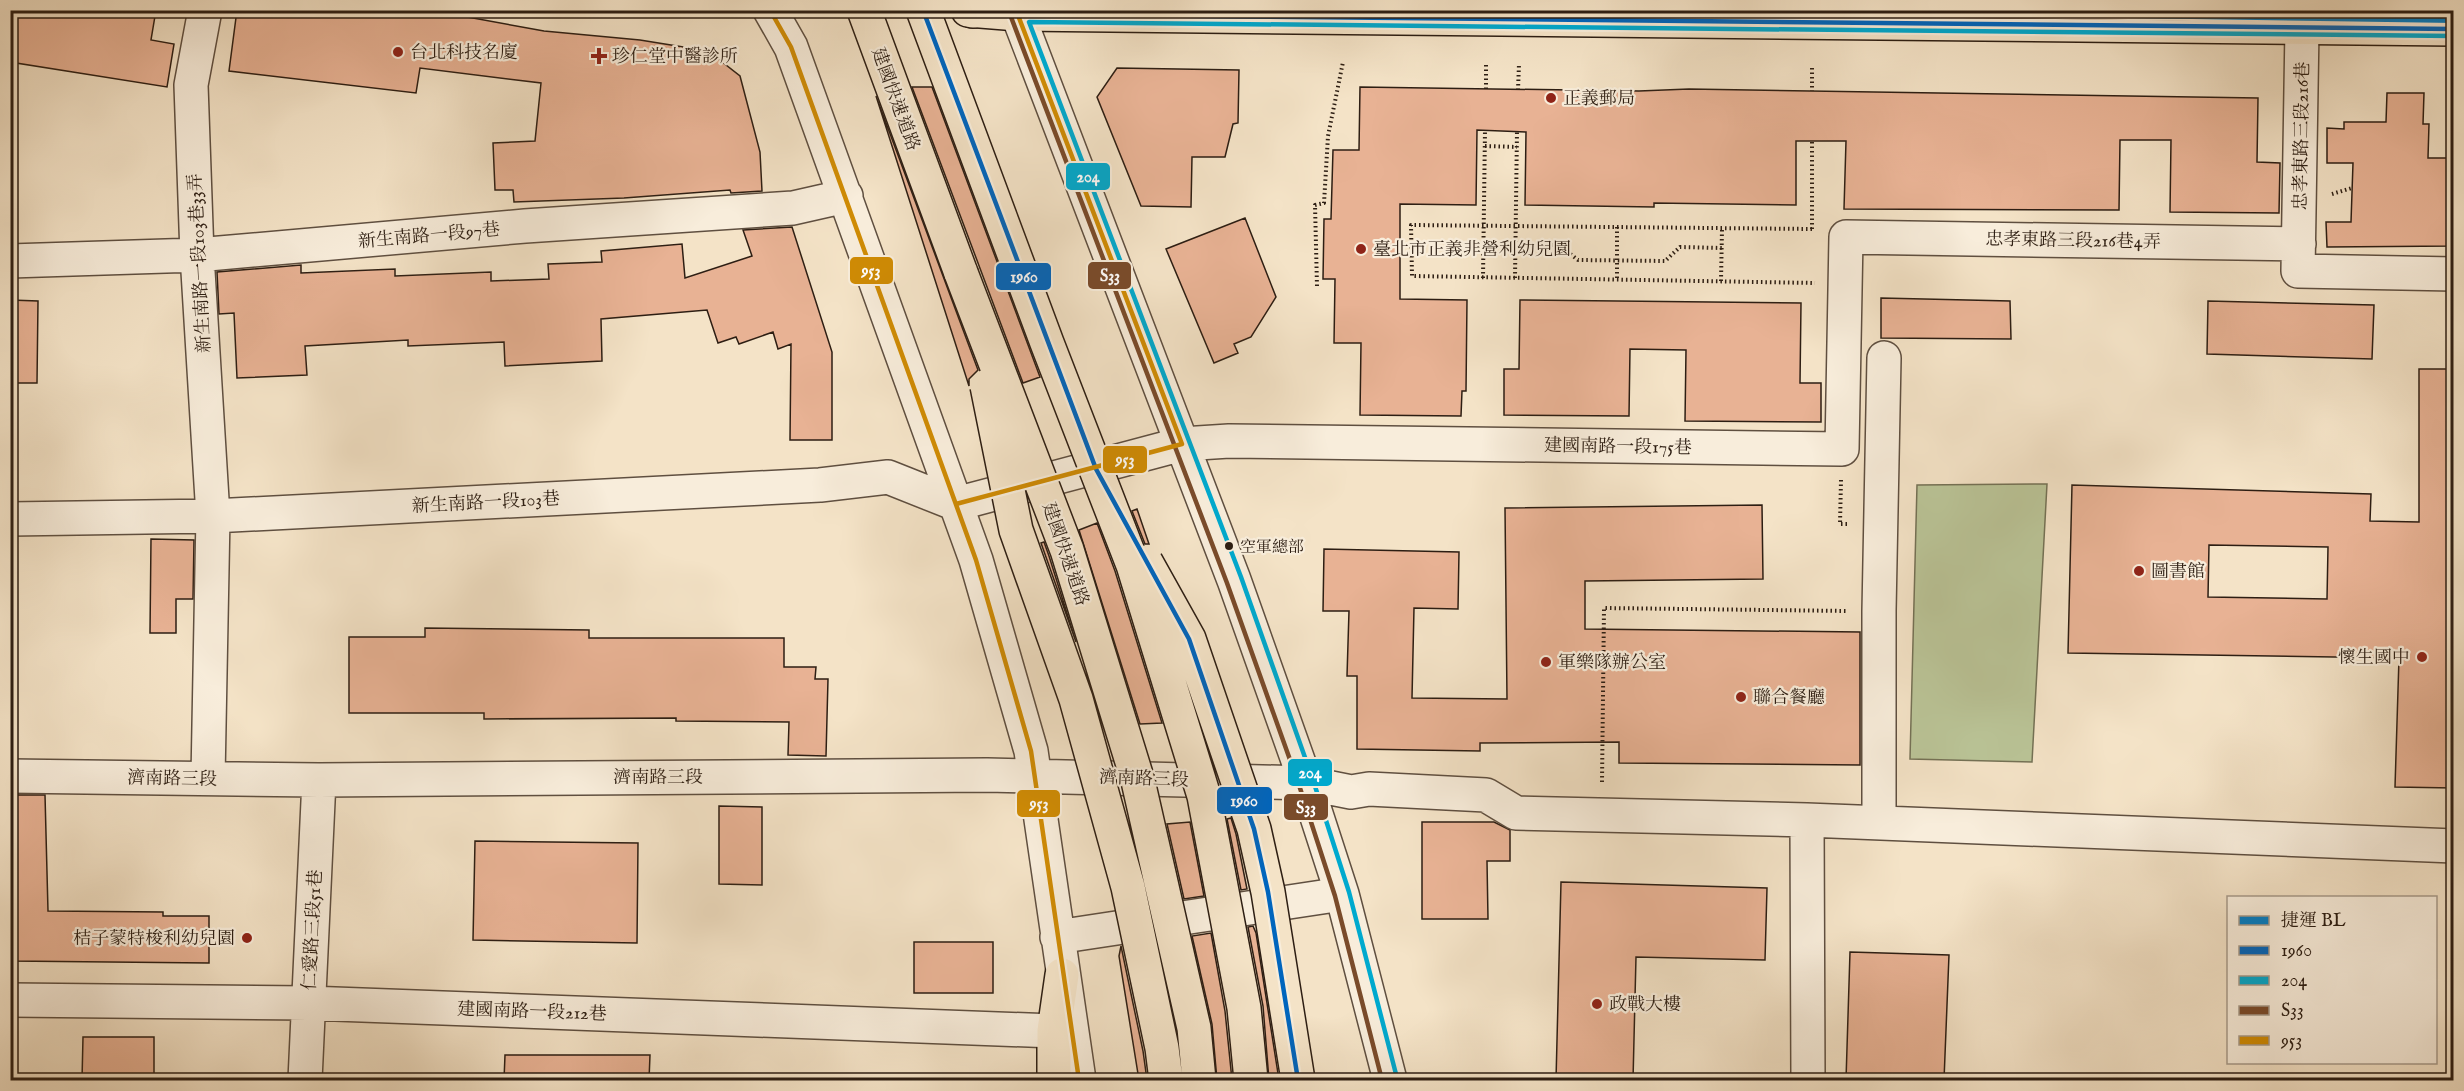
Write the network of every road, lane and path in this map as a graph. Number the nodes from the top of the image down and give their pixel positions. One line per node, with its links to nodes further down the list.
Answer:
1 (205, 10): 34 (street, 新生南路一段103巷33弄)
2 (770, 10): 23 (street)
3 (864, 10): 46 (main road, 建國快速道路, bridge)
4 (923, 10): 49 (main road, bridge)
5 (968, 10): 6 (main road)
6 (973, 11): 7 (main road)
7 (1017, 12): 8 (main road); 48 (street)
8 (2105, 18): 9 (main road)
9 (2302, 27): 10 (main road); 31 (street, 忠孝東路三段216巷)
10 (2454, 29)
11 (1343, 62): 45 (path)
12 (1486, 64): 15 (path)
13 (1518, 64): 16 (path)
14 (1812, 68): 17 (path)
15 (1486, 89)
16 (1518, 90)
17 (1812, 91)
18 (1485, 130): 21 (path)
19 (1517, 131): 22 (path)
20 (1812, 141): 28 (path)
21 (1485, 146): 22 (path); 24 (path)
22 (1517, 147): 25 (path)
23 (846, 196): 34 (street, 新生南路一段97巷); 50 (street)
24 (1483, 226): 25 (path); 39 (path); 39 (path)
25 (1515, 226): 26 (path); 32 (path)
26 (1617, 228): 27 (path); 35 (path)
27 (1722, 229): 28 (path); 33 (path)
28 (1812, 229): 30 (path)
29 (1846, 237): 31 (street, 忠孝東路三段216巷4弄); 44 (street, 建國南路一段175巷)
30 (1812, 240)
31 (2299, 244): 38 (street, 忠孝東路三段216巷)
32 (1515, 245): 35 (path); 40 (path)
33 (1722, 248): 35 (path); 42 (path)
34 (198, 255): 36 (street, 新生南路一段97巷); 51 (street, 新生南路一段103巷33弄)
35 (1617, 260): 41 (path)
36 (10, 261)
37 (1811, 273): 43 (path)
38 (2454, 274)
39 (1483, 278): 40 (path)
40 (1515, 278): 41 (path)
41 (1617, 280): 42 (path)
42 (1721, 281): 43 (path)
43 (1811, 284): 44 (path)
44 (1844, 284): 48 (street, 建國南路一段175巷)
45 (1317, 286)
46 (969, 296): 72 (main road, bridge); 73 (main road, 建國快速道路, bridge)
47 (1884, 358): 53 (street)
48 (1182, 444): 50 (street); 58 (street)
49 (1096, 469): 74 (main road, bridge); 75 (main road, bridge)
50 (956, 504): 51 (street, 新生南路一段103巷); 54 (street)
51 (213, 516): 52 (street, 新生南路一段103巷); 56 (street, 新生南路一段103巷33弄)
52 (10, 519)
53 (1879, 611): 59 (path); 61 (street)
54 (1036, 775): 57 (street, 濟南路三段); 58 (street, 濟南路三段); 64 (street)
55 (10, 776): 56 (street, 濟南路三段)
56 (208, 778): 57 (street, 濟南路三段)
57 (319, 780): 67 (street, 仁愛路三段51巷)
58 (1306, 783): 59 (street, 濟南路三段); 63 (street)
59 (1602, 816): 60 (street, 濟南路三段)
60 (1807, 820): 61 (street, 濟南路三段); 77 (street)
61 (1879, 822): 62 (street, 濟南路三段)
62 (2454, 846)
63 (1342, 894): 64 (street); 76 (street)
64 (1057, 937): 65 (street)
65 (1062, 975): 68 (main road); 71 (street)
66 (10, 1000): 67 (street, 建國南路一段212巷)
67 (308, 1003): 68 (street, 建國南路一段212巷); 69 (street, 仁愛路三段51巷)
68 (1054, 1031): 70 (main road)
69 (305, 1080)
70 (1054, 1080)
71 (1079, 1080)
72 (1166, 1080)
73 (1199, 1080)
74 (1251, 1080)
75 (1298, 1080)
76 (1390, 1080)
77 (1808, 1080)

